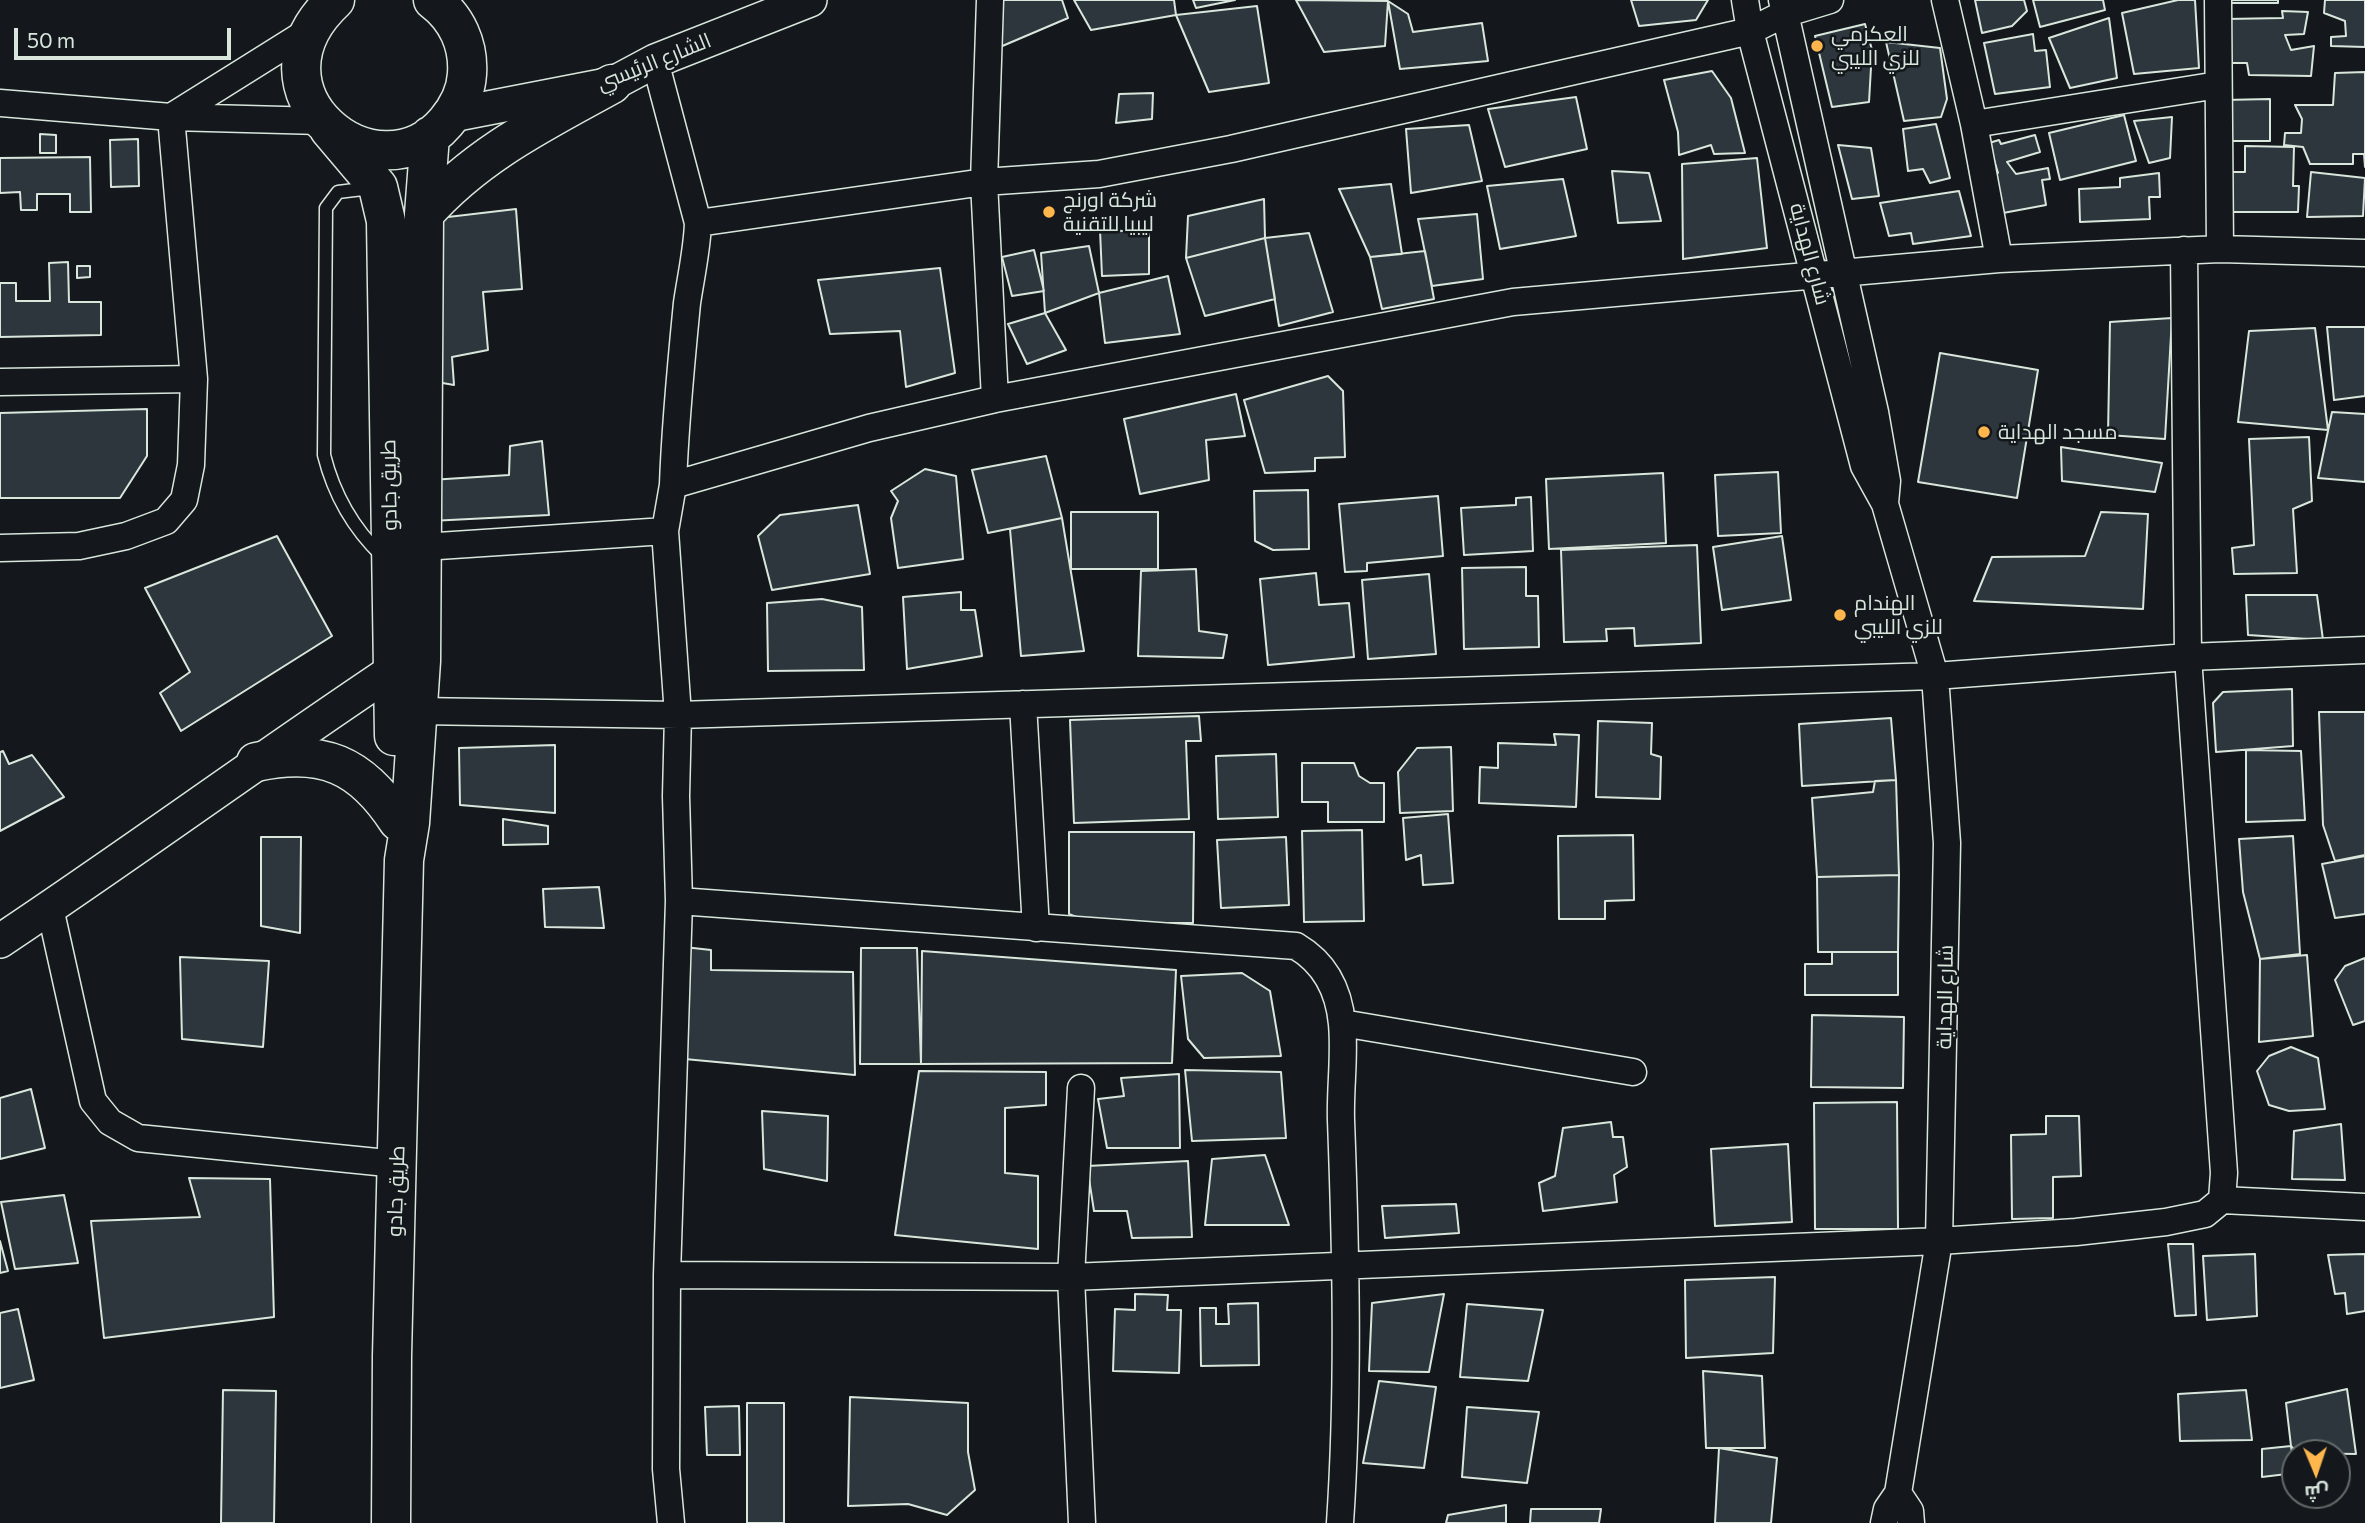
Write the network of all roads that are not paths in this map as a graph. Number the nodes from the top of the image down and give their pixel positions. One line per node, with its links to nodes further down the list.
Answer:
1 (335, 0): 10 (highway)
2 (810, 0): 12 (street, الشارع الرئيسي)
3 (990, 0): 20 (street)
4 (1745, 0): 11 (street, شارع الهداية)
5 (1830, 0): 9 (street)
6 (1945, 0): 17 (street)
7 (2218, 0): 14 (street)
8 (439, 1): 19 (highway, طريق جادو)
9 (1783, 7): 11 (street); 28 (street, شارع الهداية)
10 (310, 30): 16 (street); 18 (highway, طريق جادو)
11 (1749, 30): 20 (street); 29 (street, شارع الهداية)
12 (655, 61): 13 (street, الشارع الرئيسي); 23 (street)
13 (612, 84): 19 (street, الشارع الرئيسي); 22 (highway)
14 (2218, 85): 17 (street); 24 (street)
15 (0, 103): 16 (street)
16 (170, 117): 18 (street); 30 (street)
17 (1974, 124): 27 (street)
18 (325, 125): 19 (highway); 21 (highway, طريق جادو)
19 (441, 126): 22 (highway, طريق جادو)
20 (984, 182): 23 (street); 32 (street)
21 (378, 187): 38 (highway, طريق جادو); 38 (lane)
22 (424, 214): 36 (highway, طريق جادو)
23 (698, 223): 33 (street)
24 (2221, 249): 25 (street); 26 (street)
25 (2184, 250): 27 (street); 40 (street)
26 (2365, 253)
27 (1999, 259): 28 (street)
28 (1845, 271): 29 (street); 34 (street, شارع الهداية)
29 (1816, 273): 32 (street); 34 (street, شارع الهداية)
30 (194, 379): 31 (street); 37 (street)
31 (0, 382)
32 (995, 399): 33 (street)
33 (673, 485): 35 (street)
34 (1885, 505): 42 (street, شارع الهداية)
35 (664, 531): 36 (street); 45 (street)
36 (424, 547): 41 (highway, طريق جادو)
37 (0, 548)
38 (390, 564): 41 (highway, طريق جادو)
39 (2365, 650): 40 (street)
40 (2188, 656): 42 (street); 57 (street)
41 (406, 666): 44 (highway, طريق جادو); 46 (street); 47 (highway, طريق جادو)
42 (1934, 676): 43 (street); 59 (street, شارع الهداية)
43 (1023, 704): 45 (street); 51 (street)
44 (417, 711): 45 (street); 48 (highway, طريق جادو)
45 (678, 715): 49 (street)
46 (256, 762): 47 (highway); 50 (street)
47 (398, 821): 48 (highway, طريق جادو)
48 (404, 860): 56 (highway, طريق جادو)
49 (680, 901): 51 (street); 61 (street)
50 (50, 908): 52 (street); 56 (street)
51 (1036, 928): 53 (street)
52 (0, 941)
53 (1342, 1023): 54 (street); 60 (street)
54 (1633, 1072)
55 (1081, 1088): 62 (street)
56 (397, 1164): 64 (highway, طريق جادو)
57 (2222, 1200): 58 (street); 59 (street)
58 (2365, 1208)
59 (1939, 1241): 60 (street); 63 (street, شارع الهداية)
60 (1347, 1266): 62 (street); 67 (street)
61 (667, 1275): 62 (street); 65 (street)
62 (1072, 1277): 66 (street)
63 (1898, 1493): 68 (street, شارع الهداية); 69 (street)
64 (391, 1523)
65 (671, 1523)
66 (1082, 1523)
67 (1340, 1523)
68 (1884, 1523)
69 (1911, 1523)

